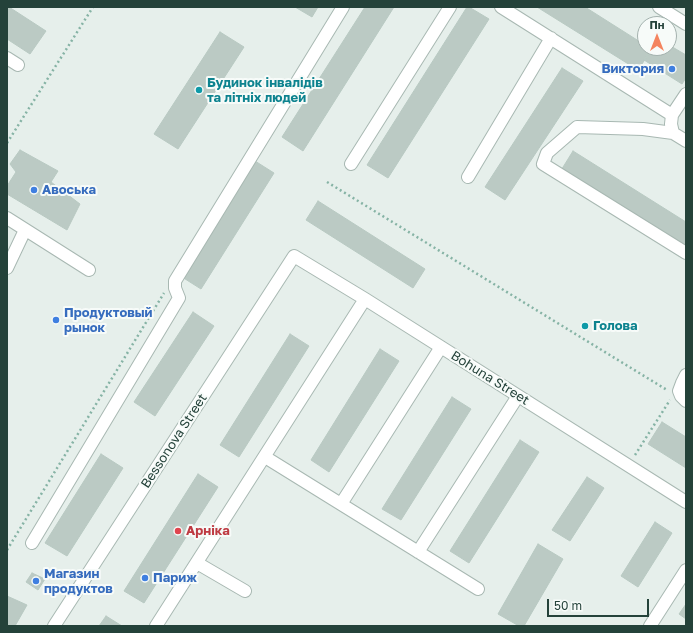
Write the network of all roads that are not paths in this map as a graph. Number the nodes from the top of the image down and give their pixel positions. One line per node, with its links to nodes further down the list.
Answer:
1 (343, 7): 29 (street)
2 (450, 7): 13 (street)
3 (501, 7): 6 (street)
4 (659, 7): 5 (street)
5 (686, 24)
6 (551, 38): 10 (street); 14 (street)
7 (7, 58): 8 (street)
8 (18, 65)
9 (686, 94): 10 (street)
10 (672, 115): 11 (street)
11 (673, 133): 12 (street); 17 (street)
12 (686, 141)
13 (351, 164)
14 (468, 177)
15 (7, 218): 16 (street)
16 (26, 230): 19 (street); 20 (street)
17 (686, 253)
18 (294, 256): 21 (street, Bohuna Street); 35 (street, Bessonova Street)
19 (7, 268)
20 (89, 270)
21 (365, 299): 22 (street, Bohuna Street); 26 (street)
22 (441, 347): 24 (street, Bohuna Street); 28 (street)
23 (686, 376): 25 (street)
24 (518, 396): 27 (street, Bohuna Street); 30 (street)
25 (686, 401)
26 (264, 457): 28 (street); 31 (street)
27 (686, 502)
28 (341, 504): 30 (street)
29 (32, 543)
30 (418, 552): 33 (street)
31 (197, 563): 34 (street); 36 (street)
32 (686, 570): 37 (street)
33 (478, 589)
34 (245, 591)
35 (54, 626)
36 (156, 626)
37 (650, 626)

